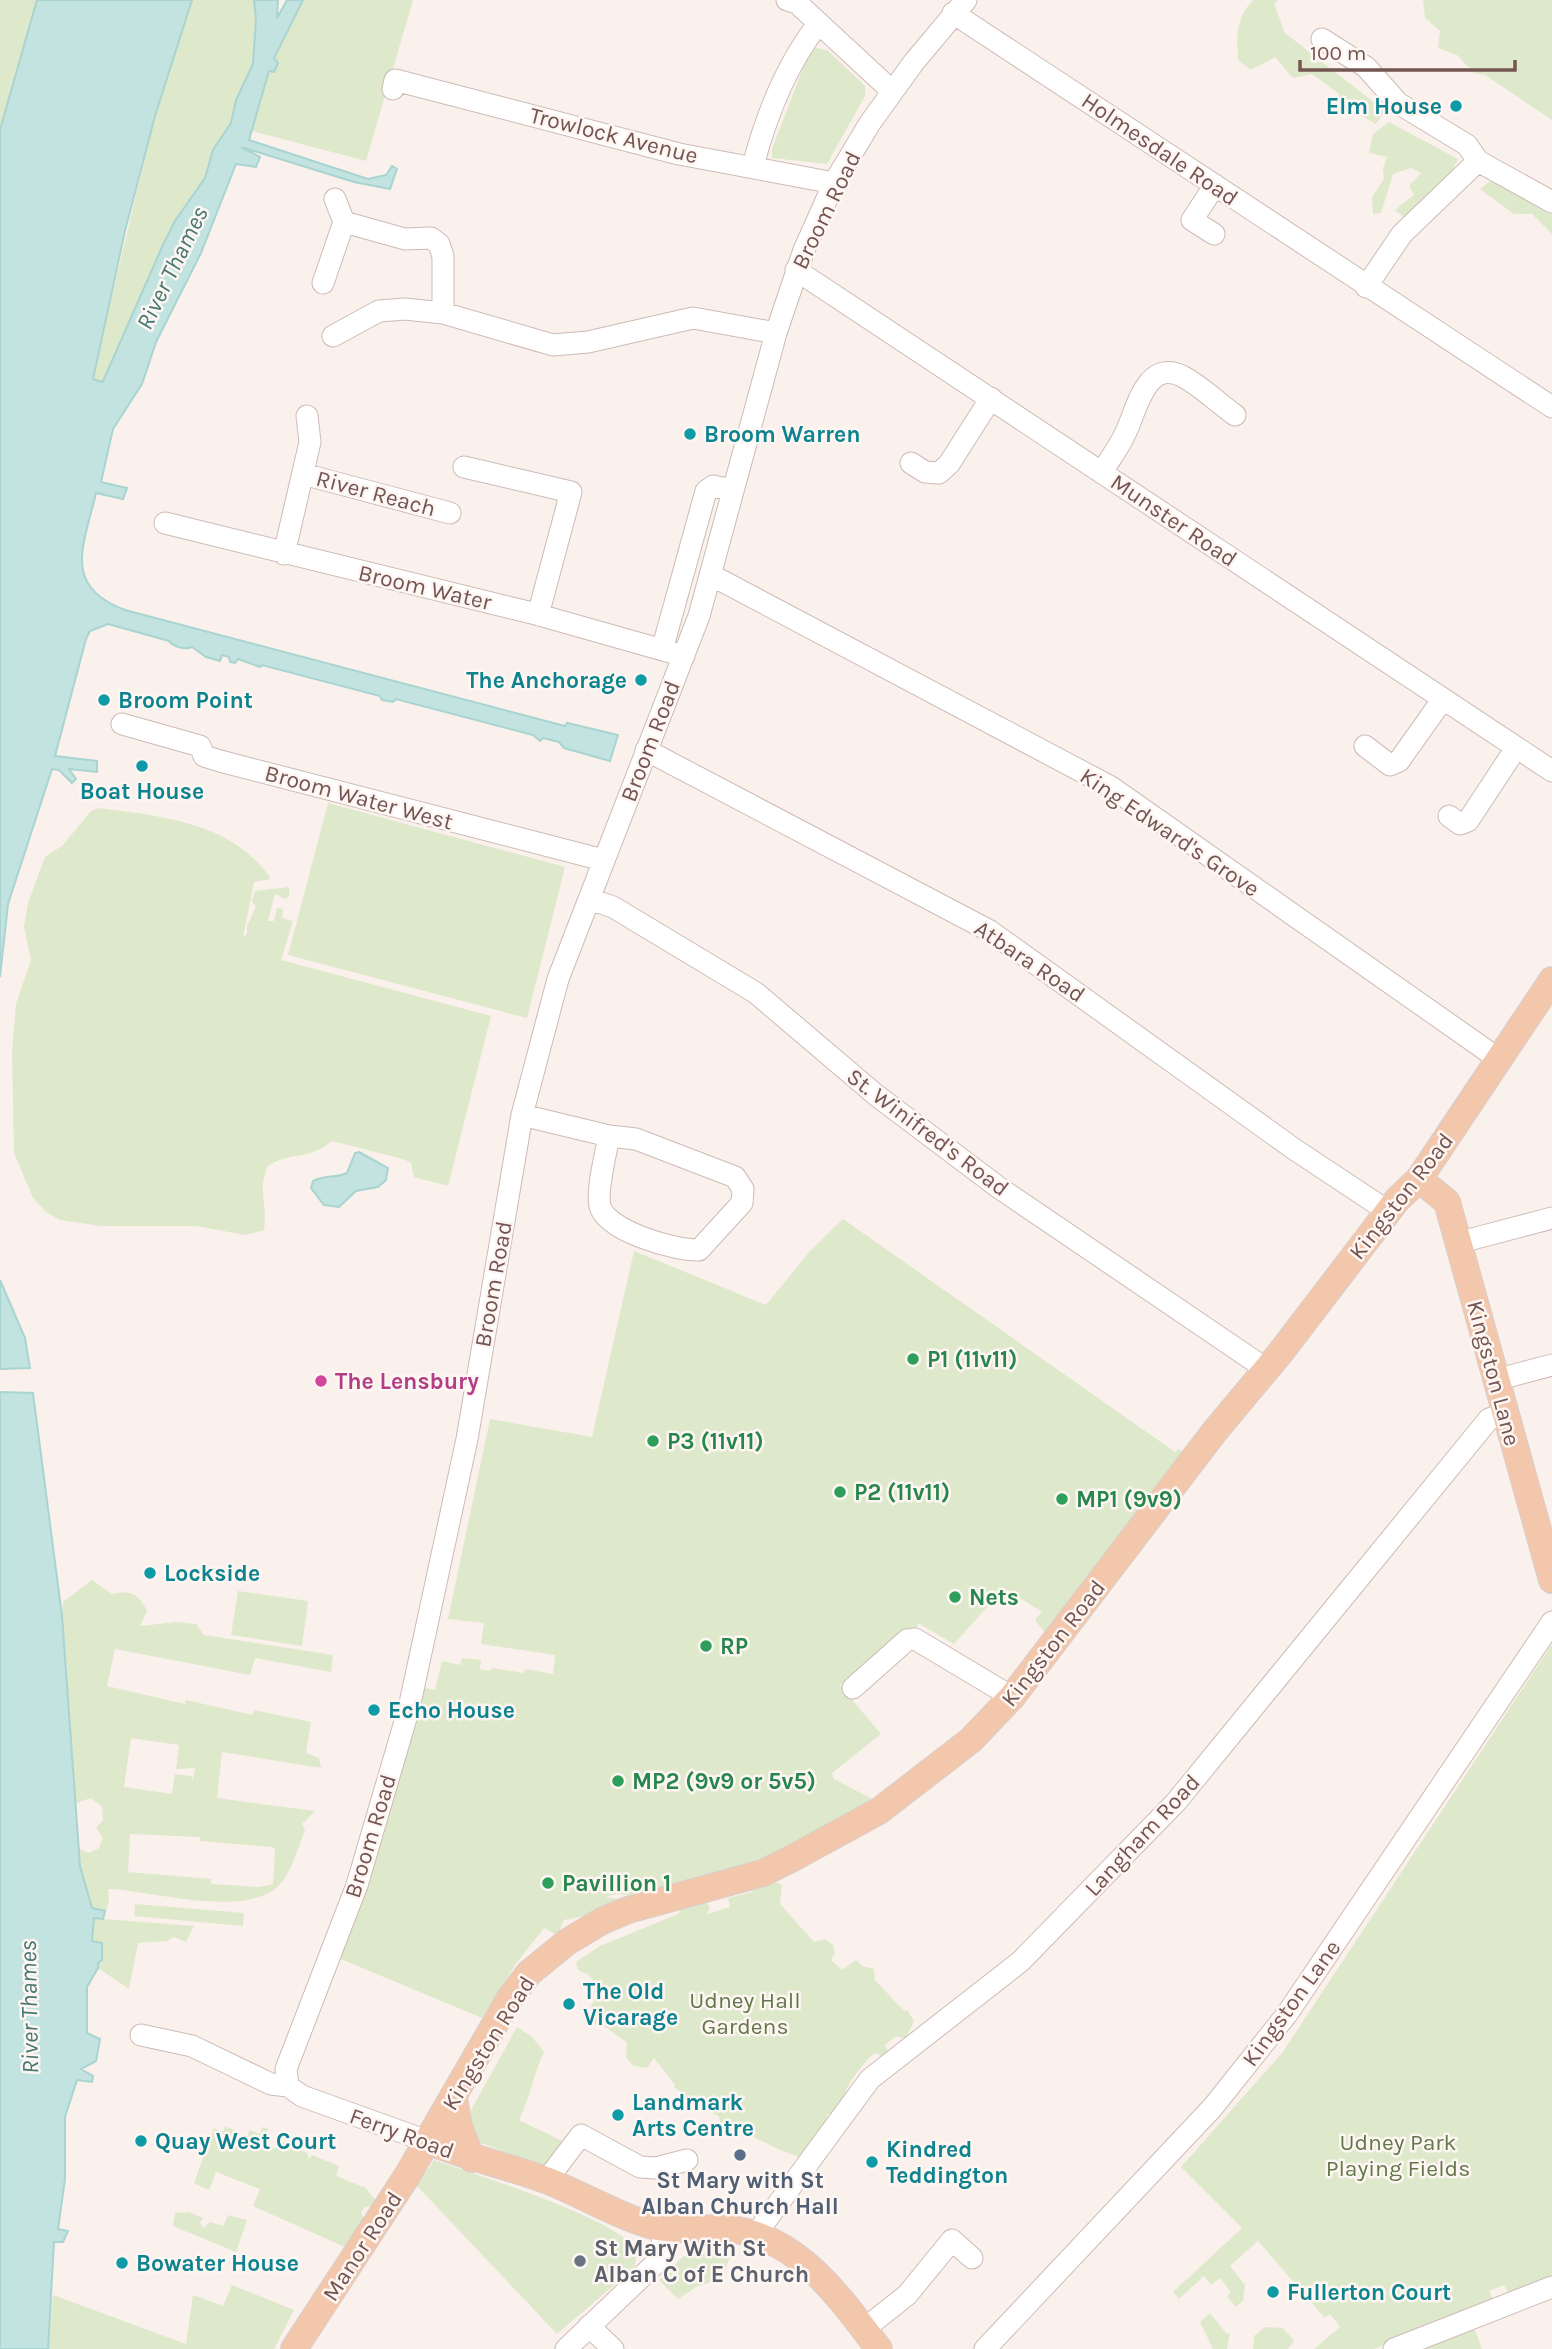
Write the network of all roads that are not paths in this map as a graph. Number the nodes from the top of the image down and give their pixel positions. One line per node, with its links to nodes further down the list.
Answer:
1 (787, 0): 3 (street)
2 (959, 7): 6 (street, Broom Road); 10 (street, Holmesdale Road)
3 (818, 23): 6 (street); 8 (street)
4 (1321, 39): 7 (street)
5 (395, 81): 8 (street, Trowlock Avenue)
6 (892, 91): 9 (street, Broom Road)
7 (1478, 160): 12 (street); 17 (street)
8 (754, 166): 9 (street, Trowlock Avenue)
9 (834, 183): 15 (street, Broom Road)
10 (1215, 185): 14 (street); 17 (street, Holmesdale Road)
11 (335, 199): 13 (street)
12 (1552, 202)
13 (344, 222): 16 (street); 18 (street)
14 (1214, 234)
15 (796, 270): 19 (street, Broom Road); 21 (street, Munster Road)
16 (323, 283)
17 (1366, 287): 22 (street, Holmesdale Road)
18 (443, 313): 19 (street); 20 (street)
19 (776, 333): 29 (street, Broom Road)
20 (333, 336)
21 (991, 398): 25 (street); 27 (street, Munster Road)
22 (1552, 407)
23 (1236, 415): 27 (street)
24 (307, 416): 28 (street, River Reach)
25 (911, 462)
26 (464, 467): 34 (street)
27 (1102, 472): 37 (street, Munster Road)
28 (303, 474): 30 (street, River Reach); 32 (street, River Reach)
29 (733, 490): 33 (street, Broom Road); 35 (street, Broom Road)
30 (450, 513)
31 (165, 523): 32 (street, Broom Water)
32 (284, 554): 34 (street, Broom Water)
33 (711, 575): 36 (street, Broom Road); 47 (street, King Edward's Grove)
34 (538, 615): 35 (street, Broom Water)
35 (662, 650): 36 (street, Broom Water)
36 (684, 656): 41 (street, Broom Road)
37 (1443, 699): 39 (street); 40 (street, Munster Road)
38 (122, 724): 44 (street, Broom Water West)
39 (1365, 746)
40 (1516, 748): 42 (street, Munster Road); 43 (street)
41 (646, 750): 44 (street, Broom Road); 51 (street, Atbara Road)
42 (1552, 771)
43 (1449, 816)
44 (603, 860): 45 (street, Broom Road)
45 (590, 899): 48 (street, Broom Road); 55 (street, St. Winifred's Road)
46 (1552, 981): 47 (main road, Kingston Road)
47 (1500, 1060): 50 (main road, Kingston Road)
48 (522, 1115): 49 (street); 63 (street, Broom Road)
49 (609, 1136): 49 (street)
50 (1419, 1179): 51 (main road, Kingston Road); 53 (main road, Kingston Lane)
51 (1388, 1212): 55 (main road, Kingston Road)
52 (1552, 1218): 53 (street)
53 (1457, 1243): 56 (main road, Kingston Lane)
54 (1552, 1365): 56 (street)
55 (1266, 1369): 61 (main road, Kingston Road)
56 (1495, 1380): 57 (main road, Kingston Lane)
57 (1505, 1413): 58 (main road, Kingston Lane); 70 (street, Langham Road)
58 (1552, 1580)
59 (1552, 1622): 78 (street, Kingston Lane)
60 (853, 1688): 61 (street)
61 (1012, 1698): 64 (main road, Kingston Road)
62 (141, 2035): 63 (street, Ferry Road)
63 (288, 2086): 65 (street, Ferry Road)
64 (453, 2098): 65 (main road, Kingston Road); 66 (main road)
65 (427, 2141): 66 (main road, Ferry Road); 75 (main road, Manor Road)
66 (472, 2159): 68 (main road, Ferry Road)
67 (687, 2161): 68 (street)
68 (546, 2180): 69 (main road, Ferry Road)
69 (666, 2229): 70 (main road, Ferry Road); 73 (street)
70 (756, 2234): 74 (main road, Ferry Road)
71 (972, 2258): 74 (street)
72 (1552, 2287): 79 (street)
73 (589, 2326): 76 (street); 77 (street)
74 (871, 2339)
75 (294, 2349)
76 (566, 2349)
77 (613, 2349)
78 (985, 2349)
79 (1394, 2349)

